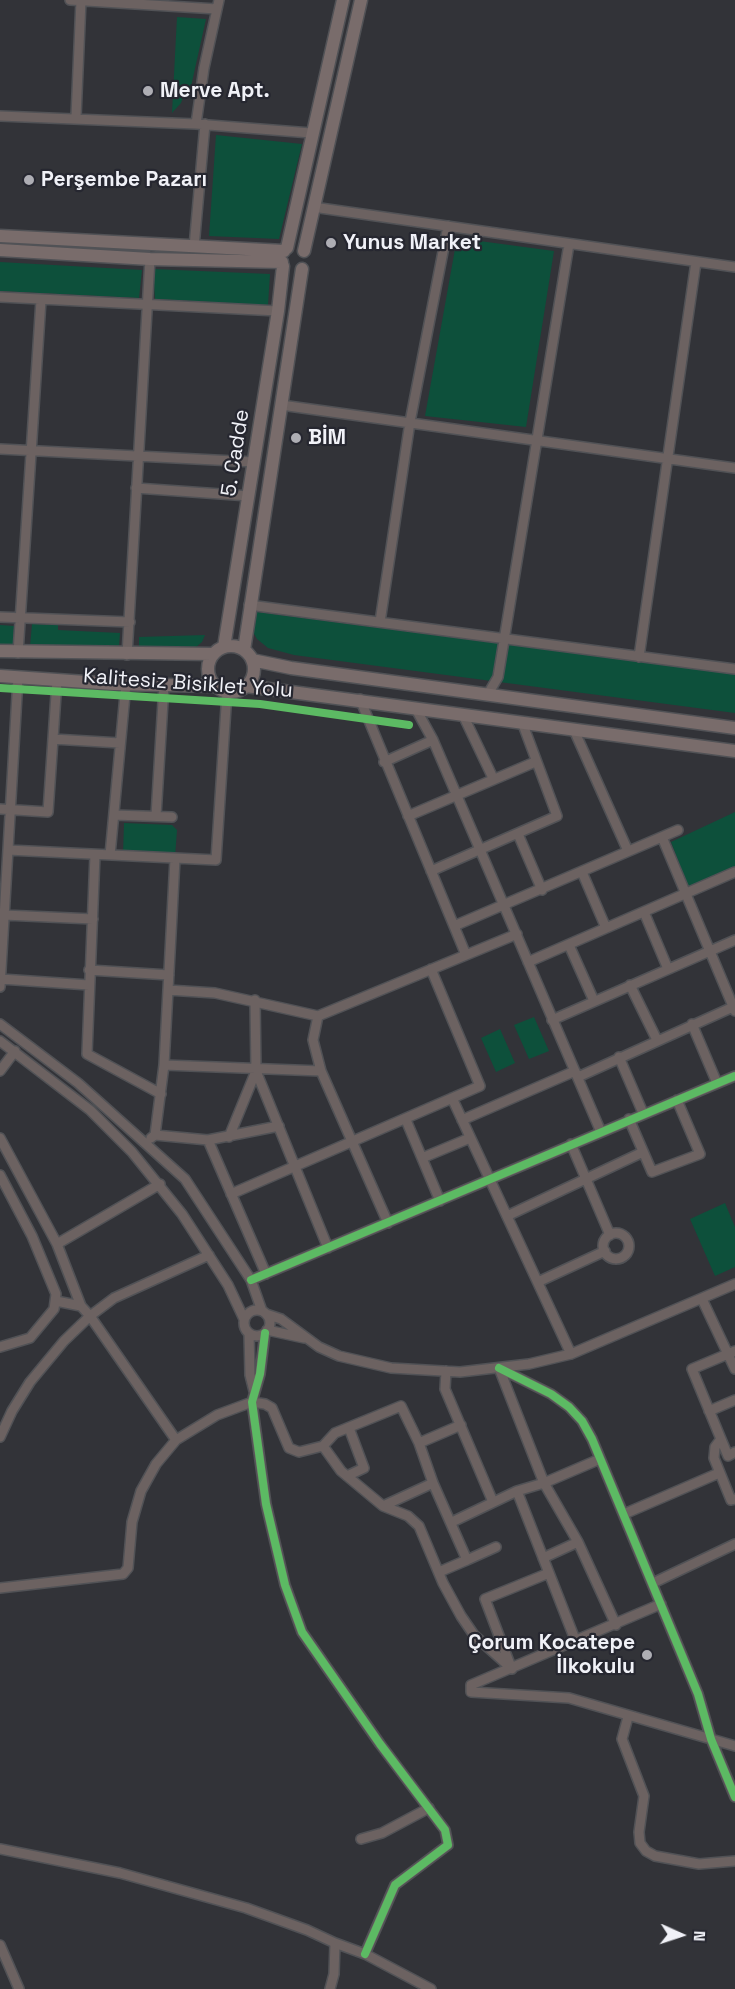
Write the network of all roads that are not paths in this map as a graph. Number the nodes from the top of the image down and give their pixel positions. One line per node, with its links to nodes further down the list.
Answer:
1 (70, 0): 2 (street)
2 (80, 0): 5 (street); 7 (street)
3 (343, 0): 9 (street, 5. Cadde)
4 (361, 0): 10 (street)
5 (218, 4): 8 (street)
6 (0, 116): 7 (street)
7 (76, 117): 8 (street)
8 (201, 124): 9 (street); 14 (street)
9 (311, 133): 17 (street, 5. Cadde)
10 (312, 207): 11 (street); 16 (street)
11 (448, 226): 13 (street); 27 (street)
12 (0, 236): 14 (street)
13 (569, 244): 19 (street); 28 (street)
14 (194, 247): 17 (street)
15 (0, 250): 18 (street)
16 (304, 250): 17 (street); 21 (street)
17 (284, 257): 18 (street); 21 (street); 25 (street, 5. Cadde)
18 (150, 259): 24 (street)
19 (696, 262): 20 (street); 32 (street)
20 (735, 267)
21 (302, 269): 26 (street, 5. Cadde)
22 (0, 297): 23 (street)
23 (41, 300): 24 (street); 30 (street)
24 (146, 305): 25 (street); 31 (street)
25 (278, 311): 33 (street, 5. Cadde)
26 (281, 405): 27 (street); 37 (street, 5. Cadde)
27 (410, 423): 28 (street); 41 (street)
28 (536, 442): 32 (street); 42 (street)
29 (0, 449): 30 (street)
30 (30, 452): 31 (street); 39 (street)
31 (138, 456): 33 (street); 35 (street)
32 (667, 459): 34 (street); 49 (street)
33 (254, 462): 36 (street, 5. Cadde)
34 (735, 468)
35 (136, 488): 36 (street); 40 (street)
36 (249, 496): 43 (street, 5. Cadde)
37 (249, 606): 41 (street); 44 (street, 5. Cadde)
38 (0, 617): 39 (street)
39 (19, 619): 40 (street); 46 (street)
40 (130, 622): 48 (street)
41 (380, 622): 42 (street)
42 (503, 639): 49 (street); 60 (street)
43 (224, 647): 44 (street); 47 (street)
44 (244, 650): 50 (street)
45 (0, 651): 46 (street)
46 (18, 653): 48 (street)
47 (213, 654): 48 (street); 57 (street)
48 (127, 655)
49 (639, 657): 51 (street)
50 (252, 660): 58 (street); 60 (street)
51 (735, 669)
52 (0, 676): 53 (street)
53 (18, 678): 54 (street); 75 (street)
54 (57, 680): 55 (street); 67 (street)
55 (126, 684): 56 (street); 69 (street)
56 (164, 685): 57 (street); 77 (street)
57 (215, 686): 59 (street)
58 (246, 686): 59 (street); 61 (street)
59 (227, 692): 89 (street)
60 (488, 694): 65 (street)
61 (360, 699): 62 (street); 71 (street)
62 (417, 711): 63 (street); 68 (street)
63 (463, 715): 64 (street); 73 (street)
64 (522, 722): 66 (street); 72 (street)
65 (735, 728)
66 (574, 730): 70 (street); 85 (street)
67 (53, 740): 69 (street); 75 (street)
68 (433, 740): 71 (street); 74 (street)
69 (120, 744): 76 (street)
70 (735, 751)
71 (384, 762): 78 (street)
72 (536, 762): 73 (street); 82 (street)
73 (493, 778): 74 (street)
74 (455, 794): 78 (street); 86 (street)
75 (5, 809): 81 (street)
76 (114, 815): 77 (street); 88 (street)
77 (156, 816): 79 (street)
78 (408, 816): 90 (street)
79 (172, 817)
80 (678, 830): 83 (street)
81 (4, 834): 84 (street)
82 (518, 834): 86 (street); 94 (street)
83 (662, 837): 85 (street); 95 (street)
84 (8, 850): 87 (street); 93 (street)
85 (628, 851): 91 (street)
86 (479, 852): 90 (street); 96 (street)
87 (95, 855): 88 (street); 99 (street)
88 (110, 855): 89 (street)
89 (175, 859): 111 (street)
90 (431, 871): 100 (street)
91 (582, 872): 94 (street); 101 (street)
92 (735, 872): 95 (street)
93 (3, 882): 98 (street)
94 (542, 890): 96 (street)
95 (686, 896): 97 (street); 105 (street)
96 (505, 905): 100 (street); 102 (street)
97 (644, 912): 101 (street); 109 (street)
98 (4, 915): 99 (street); 112 (street)
99 (93, 919): 110 (street)
100 (454, 926): 106 (street)
101 (606, 928): 104 (street)
102 (517, 934): 106 (street); 107 (street)
103 (735, 940): 105 (street)
104 (569, 945): 107 (street); 118 (street)
105 (709, 952): 109 (street); 119 (street)
106 (466, 955): 108 (street)
107 (528, 962): 121 (street)
108 (431, 969): 120 (street); 136 (street)
109 (668, 969): 114 (street)
110 (89, 970): 111 (street); 113 (street)
111 (169, 975): 116 (street)
112 (1, 979): 113 (street); 115 (street)
113 (88, 985): 135 (street)
114 (630, 985): 118 (street); 124 (street)
115 (0, 987)
116 (168, 990): 117 (street); 128 (street)
117 (255, 1000): 120 (street); 130 (street)
118 (594, 1001): 121 (street)
119 (734, 1009): 123 (street)
120 (318, 1016): 131 (street)
121 (552, 1020): 132 (street)
122 (0, 1024): 150 (street)
123 (692, 1024): 124 (street); 134 (street)
124 (657, 1040): 127 (street)
125 (0, 1041): 126 (street)
126 (15, 1051): 129 (street); 158 (street)
127 (619, 1057): 132 (street); 138 (street)
128 (164, 1065): 130 (street); 135 (street)
129 (0, 1071)
130 (256, 1071): 131 (street); 142 (street); 145 (street)
131 (321, 1071): 149 (street)
132 (576, 1074): 141 (street); 143 (street)
133 (735, 1076): 134 (street)
134 (717, 1083): 137 (street)
135 (161, 1094): 144 (street)
136 (452, 1098): 140 (street); 141 (street)
137 (677, 1100): 138 (street); 152 (street)
138 (643, 1113): 139 (street)
139 (629, 1119): 143 (street); 152 (street)
140 (406, 1120): 149 (street); 153 (street)
141 (462, 1120): 147 (street)
142 (279, 1126): 145 (street); 154 (street)
143 (601, 1132): 151 (street)
144 (155, 1135): 148 (street); 150 (street)
145 (228, 1137): 148 (street)
146 (0, 1138): 164 (street)
147 (470, 1138): 153 (street); 157 (street)
148 (208, 1140): 159 (street)
149 (353, 1142): 154 (street); 162 (street)
150 (145, 1144): 169 (street)
151 (571, 1144): 156 (street); 157 (street)
152 (643, 1152): 156 (street)
153 (422, 1158): 160 (street)
154 (295, 1165): 159 (street); 165 (street)
155 (0, 1175): 173 (street)
156 (585, 1179): 161 (street); 163 (street)
157 (488, 1180): 160 (street); 161 (street)
158 (160, 1184): 164 (street); 167 (street)
159 (231, 1194): 168 (street)
160 (440, 1201): 162 (street)
161 (507, 1216): 170 (street)
162 (388, 1223): 165 (street)
163 (610, 1235): 166 (street); 166 (street)
164 (57, 1244): 174 (street)
165 (327, 1248): 168 (street)
166 (605, 1251): 170 (street)
167 (209, 1255): 176 (street); 177 (street)
168 (266, 1274): 169 (street)
169 (251, 1280): 175 (street)
170 (540, 1281): 183 (street)
171 (735, 1284): 172 (street)
172 (702, 1299): 182 (street); 183 (street)
173 (56, 1300): 174 (street); 181 (street)
174 (81, 1306): 176 (street)
175 (264, 1312): 177 (street); 178 (street); 180 (street)
176 (90, 1316): 193 (street); 195 (street)
177 (244, 1319): 179 (street)
178 (266, 1331): 179 (street); 180 (street); 187 (street)
179 (249, 1334): 187 (street)
180 (304, 1338): 186 (street)
181 (0, 1347)
182 (732, 1352): 185 (street); 190 (street)
183 (571, 1354): 184 (street)
184 (499, 1368): 186 (street); 199 (street); 203 (street)
185 (735, 1370)
186 (446, 1371): 191 (street)
187 (254, 1392): 189 (street)
188 (735, 1400): 190 (street)
189 (252, 1402): 195 (street); 197 (street); 227 (street)
190 (709, 1411): 194 (street)
191 (461, 1425): 196 (street); 206 (street)
192 (349, 1428): 196 (street); 197 (street); 201 (street)
193 (0, 1437)
194 (721, 1439): 198 (street); 200 (street)
195 (176, 1440): 218 (street)
196 (419, 1443): 202 (street)
197 (322, 1446): 201 (street)
198 (735, 1452)
199 (600, 1459): 203 (street); 208 (street)
200 (719, 1473): 205 (street); 208 (street)
201 (347, 1476): 207 (street)
202 (433, 1483): 207 (street); 209 (street)
203 (544, 1483): 204 (street); 210 (street)
204 (517, 1491): 206 (street); 213 (street)
205 (735, 1499)
206 (493, 1502): 209 (street)
207 (383, 1506): 215 (street)
208 (624, 1514): 217 (street)
209 (452, 1522): 214 (street)
210 (578, 1542): 213 (street); 220 (street)
211 (735, 1544): 217 (street)
212 (496, 1547): 214 (street)
213 (543, 1557): 216 (street)
214 (467, 1560): 215 (street)
215 (439, 1572): 222 (street)
216 (549, 1573): 221 (street); 222 (street)
217 (653, 1583): 219 (street)
218 (0, 1588)
219 (661, 1604): 220 (street); 224 (street)
220 (616, 1624): 221 (street)
221 (576, 1642): 222 (street)
222 (512, 1669): 223 (street)
223 (628, 1717): 224 (street); 230 (street)
224 (711, 1739): 225 (street); 226 (street)
225 (735, 1746)
226 (735, 1797)
227 (429, 1808): 228 (street); 233 (street)
228 (361, 1839)
229 (0, 1849): 231 (street)
230 (735, 1861)
231 (335, 1942): 233 (street); 235 (street)
232 (0, 1945): 234 (street)
233 (365, 1954): 236 (street)
234 (19, 1989)
235 (330, 1989)
236 (431, 1989)

